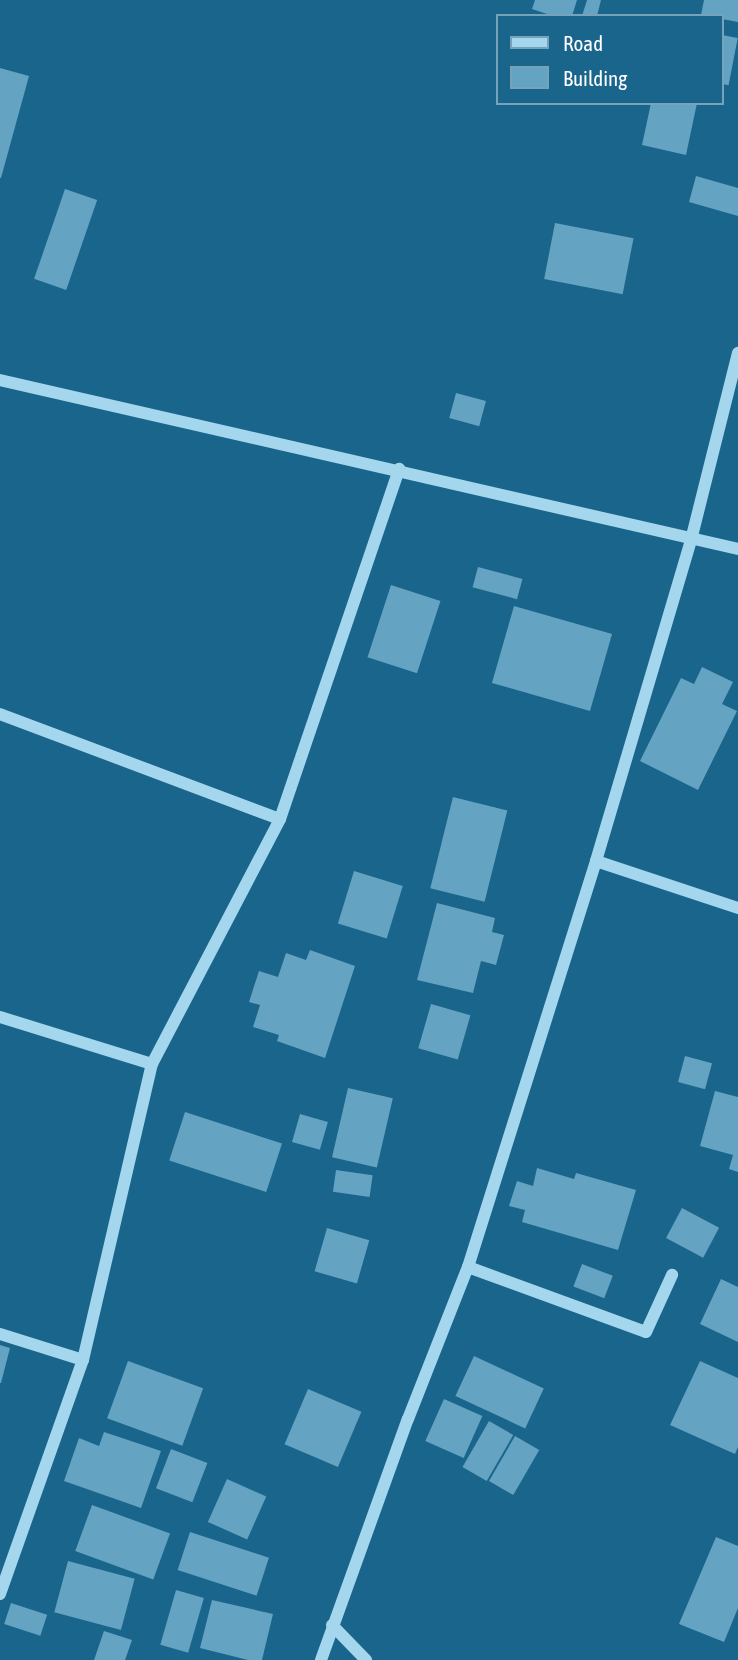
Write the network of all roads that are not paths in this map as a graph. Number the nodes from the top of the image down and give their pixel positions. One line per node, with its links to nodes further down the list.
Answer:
1 (738, 353): 4 (street)
2 (0, 380): 3 (street)
3 (399, 469): 4 (street); 7 (street)
4 (691, 540): 5 (street); 8 (street)
5 (738, 549)
6 (0, 714): 7 (street)
7 (280, 819): 11 (street)
8 (596, 861): 9 (street); 12 (street)
9 (738, 908)
10 (0, 1017): 11 (street)
11 (152, 1064): 15 (street)
12 (468, 1267): 13 (street); 17 (street)
13 (672, 1275)
14 (0, 1334): 15 (street)
15 (83, 1360): 16 (street)
16 (0, 1594)
17 (332, 1625): 18 (street); 19 (street)
18 (321, 1660)
19 (366, 1660)

